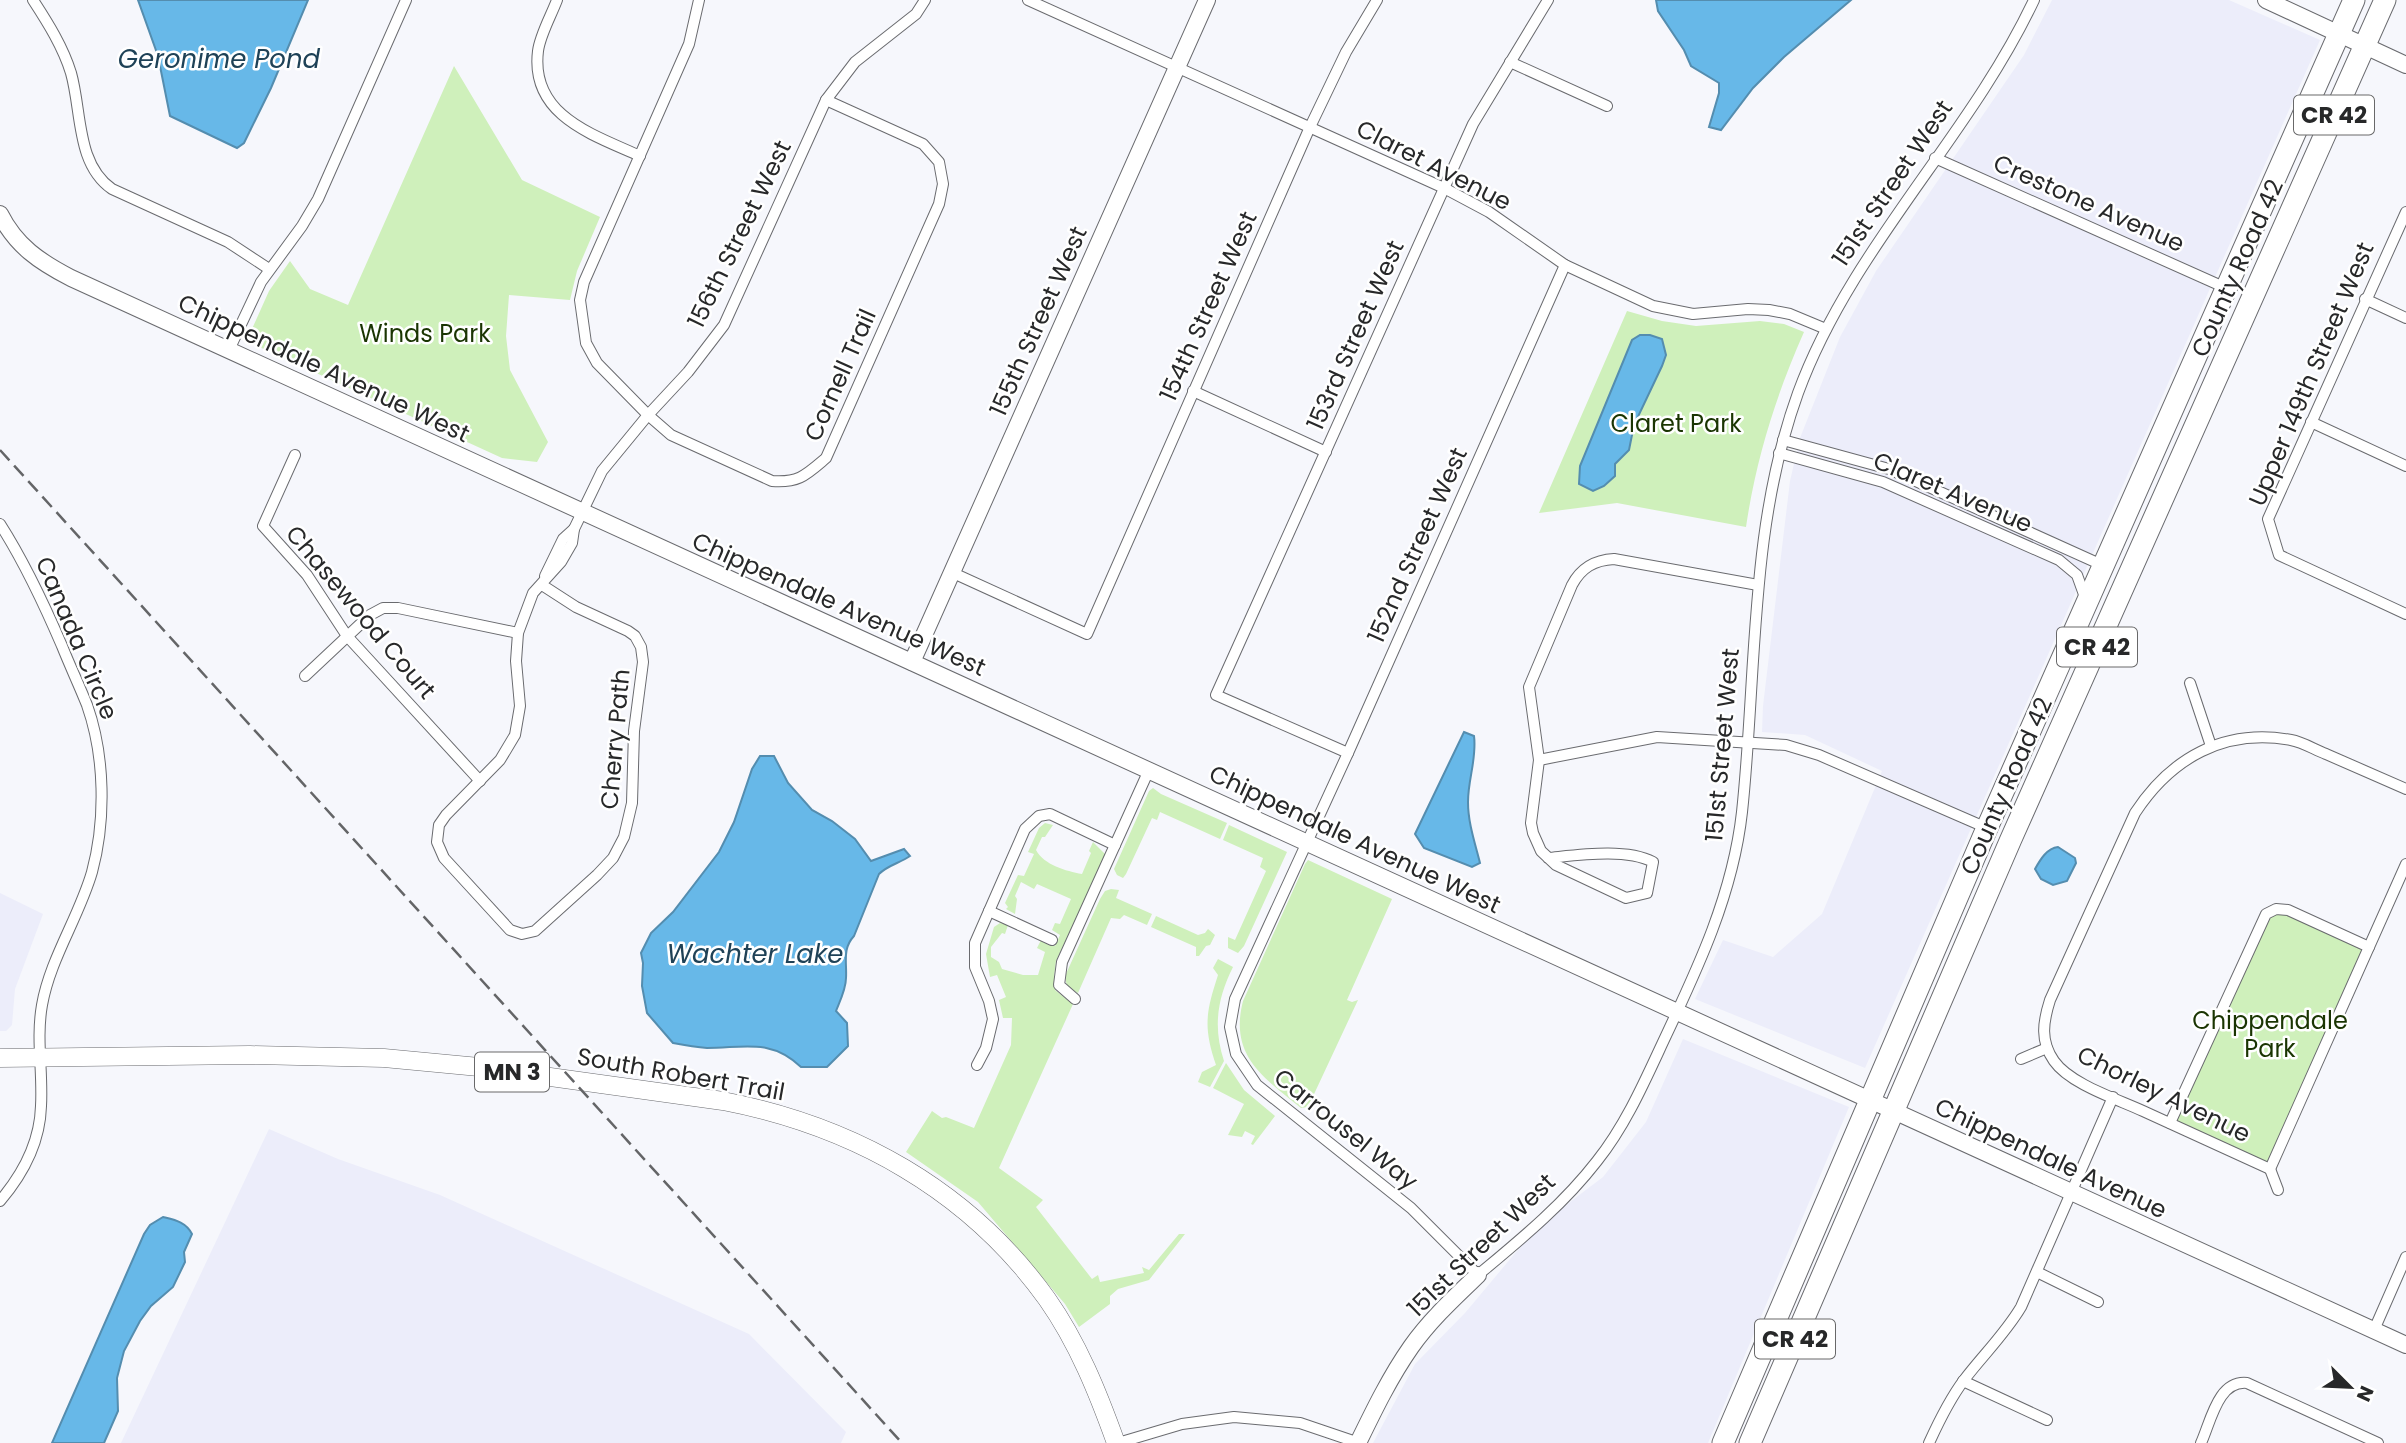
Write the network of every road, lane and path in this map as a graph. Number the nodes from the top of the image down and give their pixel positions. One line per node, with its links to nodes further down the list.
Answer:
1 (33, 0): 28 (street)
2 (406, 0): 28 (street)
3 (557, 0): 22 (street)
4 (699, 0): 22 (street, Cornell Trail)
5 (925, 0): 19 (street, 156th Street West)
6 (1028, 0): 18 (street, Claret Avenue)
7 (1207, 0): 18 (street, 155th Street West)
8 (1377, 0): 21 (street, 154th Street West)
9 (1548, 0): 16 (street, 153rd Street West)
10 (2034, 0): 23 (street, 151st Street West)
11 (2266, 0): 14 (street)
12 (2354, 0): 14 (highway, County Road 42 / CR 42)
13 (2385, 0): 15 (highway, County Road 42 / CR 42)
14 (2339, 33): 15 (street); 29 (highway, County Road 42 / CR 42)
15 (2365, 45): 17 (street); 55 (highway, County Road 42 / CR 42)
16 (1510, 62): 20 (street); 24 (street, 153rd Street West)
17 (2406, 65)
18 (1176, 66): 21 (street, Claret Avenue); 45 (street, 155th Street West)
19 (826, 100): 35 (street, 156th Street West); 35 (street, Cornell Trail)
20 (1606, 106)
21 (1310, 127): 24 (street, Claret Avenue); 34 (street, 154th Street West)
22 (640, 156): 35 (street, Cornell Trail)
23 (1936, 158): 29 (street, Crestone Avenue); 32 (street, 151st Street West)
24 (1444, 188): 27 (street, Claret Avenue); 38 (street, 153rd Street West)
25 (2406, 212): 30 (street, Upper 149th Street West)
26 (0, 215): 33 (street, Chippendale Avenue West)
27 (1565, 265): 32 (street, Claret Avenue); 58 (street, 152nd Street West)
28 (269, 270): 33 (street)
29 (2226, 288): 44 (highway, County Road 42 / CR 42)
30 (2365, 299): 31 (street); 36 (street, Upper 149th Street West)
31 (2406, 317)
32 (1826, 329): 37 (street, 151st Street West)
33 (229, 350): 42 (street, Chippendale Avenue West)
34 (1193, 391): 38 (street); 45 (street, 154th Street West)
35 (648, 415): 42 (street, 156th Street West)
36 (2311, 422): 41 (street); 49 (street, Upper 149th Street West)
37 (1783, 440): 39 (street, 151st Street West); 44 (street, Claret Avenue)
38 (1326, 452): 58 (street, 153rd Street West)
39 (1779, 453): 47 (street, 151st Street West); 48 (street, Claret Avenue)
40 (295, 455): 51 (street, Chasewood Court)
41 (2406, 466)
42 (582, 512): 46 (street, 156th Street West); 52 (street, Chippendale Avenue West)
43 (0, 524): 76 (street, Canada Circle)
44 (2102, 565): 48 (highway, County Road 42 / CR 42); 55 (highway)
45 (951, 572): 52 (street, 155th Street West)
46 (541, 585): 50 (street, 156th Street West); 64 (street, Cherry Path)
47 (1758, 585): 56 (street, 151st Street West); 59 (street)
48 (2086, 601): 63 (highway, County Road 42 / CR 42)
49 (2406, 614)
50 (518, 633): 51 (street); 61 (street, 156th Street West)
51 (347, 636): 53 (street); 61 (street, Chasewood Court)
52 (912, 662): 60 (street, Chippendale Avenue West)
53 (304, 676)
54 (2190, 683): 57 (street)
55 (2056, 738): 81 (highway, County Road 42 / CR 42)
56 (1748, 742): 59 (street); 63 (street); 73 (street, 151st Street West)
57 (2211, 746): 62 (street); 74 (street)
58 (1348, 753): 65 (street, 152nd Street West)
59 (1539, 760): 67 (street)
60 (1149, 770): 65 (street, Chippendale Avenue West); 66 (street)
61 (480, 781): 64 (street, 156th Street West)
62 (2406, 789)
63 (1987, 828): 80 (highway, County Road 42 / CR 42)
64 (437, 831)
65 (1306, 842): 73 (street, Chippendale Avenue West); 89 (street, Carrousel Way)
66 (1115, 845): 69 (street); 72 (street)
67 (1548, 858): 67 (street)
68 (2406, 864): 71 (street)
69 (989, 911): 70 (street); 78 (street)
70 (1052, 940)
71 (2369, 947): 82 (street); 83 (street)
72 (1075, 999)
73 (1678, 1012): 80 (street, Chippendale Avenue); 89 (street, 151st Street West)
74 (2047, 1048): 77 (street); 79 (street, Chorley Avenue)
75 (0, 1058): 76 (main road, South Robert Trail / MN 3)
76 (40, 1058): 86 (street, Canada Circle); 97 (main road, South Robert Trail / MN 3)
77 (2021, 1059)
78 (976, 1065)
79 (2113, 1097): 82 (street, Chorley Avenue); 85 (street)
80 (1870, 1099): 81 (street, Chippendale Avenue); 93 (highway, County Road 42 / CR 42)
81 (1893, 1110): 85 (street, Chippendale Avenue); 100 (highway, County Road 42 / CR 42)
82 (2170, 1123): 83 (street, Chorley Avenue)
83 (2270, 1169): 84 (street)
84 (2278, 1191)
85 (2071, 1192): 88 (street); 91 (street, Chippendale Avenue)
86 (0, 1201)
87 (2406, 1257): 91 (street)
88 (2037, 1272): 90 (street); 94 (street)
89 (1478, 1275): 98 (street, 151st Street West)
90 (2098, 1302)
91 (2374, 1330): 92 (street, Chippendale Avenue)
92 (2406, 1345)
93 (1756, 1366): 99 (highway, County Road 42 / CR 42); 100 (highway)
94 (1963, 1381): 95 (street); 101 (street)
95 (2047, 1420)
96 (2358, 1439): 102 (street); 103 (street)
97 (1117, 1443): 98 (street)
98 (1359, 1443)
99 (1723, 1443)
100 (1748, 1443)
101 (1929, 1443)
102 (2201, 1443)
103 (2378, 1443)

